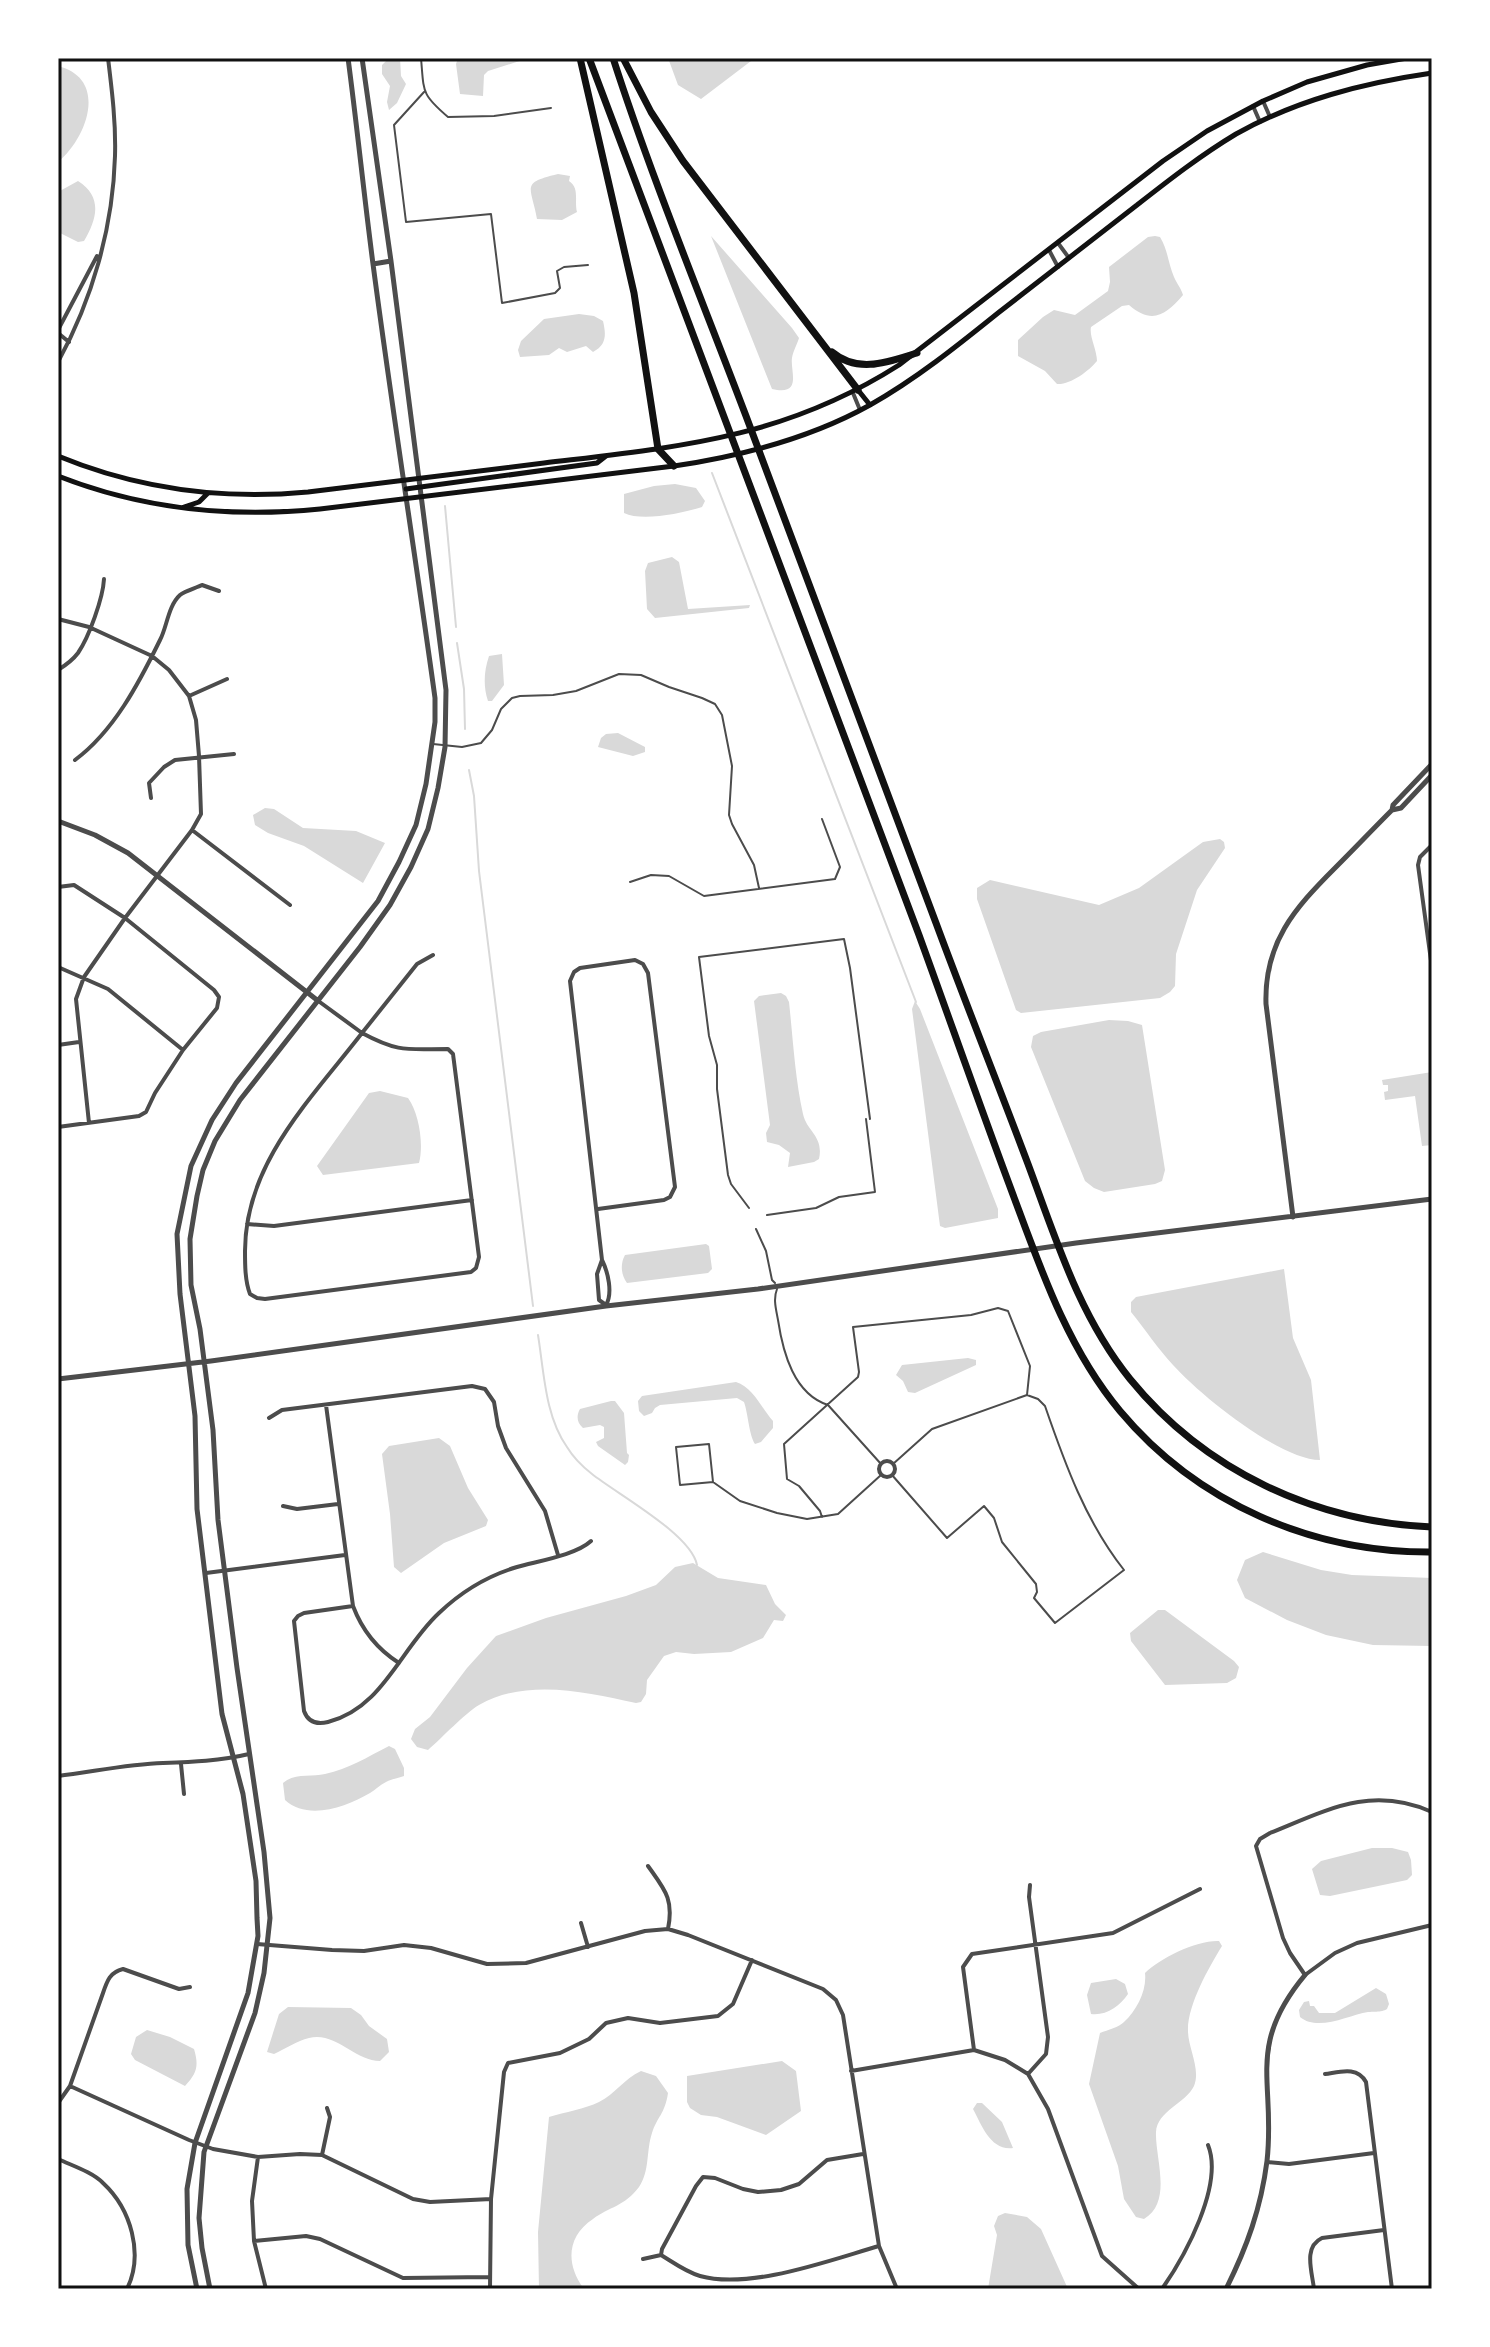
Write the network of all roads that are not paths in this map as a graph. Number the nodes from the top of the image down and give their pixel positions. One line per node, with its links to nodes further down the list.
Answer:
1 (108, 58): 18 (street)
2 (348, 58): 22 (street)
3 (362, 58): 21 (street)
4 (421, 58): 11 (lane)
5 (580, 58): 33 (highway)
6 (589, 58): 115 (highway)
7 (613, 58): 113 (highway)
8 (623, 58): 27 (highway)
9 (1407, 58): 12 (main road)
10 (1432, 73): 15 (main road)
11 (424, 92): 14 (lane); 23 (lane)
12 (1263, 101): 13 (main road); 15 (street)
13 (1253, 106): 16 (street); 17 (main road)
14 (551, 108)
15 (1270, 117): 16 (main road)
16 (1260, 122): 20 (main road)
17 (1058, 243): 19 (main road); 20 (street)
18 (102, 247): 25 (street); 26 (street)
19 (1049, 250): 24 (street); 28 (main road)
20 (1069, 258): 24 (main road)
21 (391, 261): 22 (street); 38 (street)
22 (373, 264): 39 (street)
23 (588, 265)
24 (1058, 267): 31 (main road)
25 (58, 332): 26 (street)
26 (69, 342): 29 (street)
27 (823, 345): 28 (highway); 30 (highway)
28 (917, 353): 30 (main road)
29 (58, 362)
30 (855, 392): 31 (main road); 32 (street); 33 (main road)
31 (870, 405): 32 (main road)
32 (860, 410): 36 (main road)
33 (658, 449): 34 (main road); 36 (highway)
34 (606, 455): 38 (main road); 40 (main road)
35 (58, 456): 42 (main road)
36 (674, 466): 43 (main road)
37 (58, 476): 45 (main road)
38 (418, 478): 39 (main road); 40 (street)
39 (404, 480): 41 (street); 42 (main road)
40 (419, 487): 41 (main road); 43 (street)
41 (406, 489): 44 (street)
42 (208, 493): 45 (main road)
43 (421, 497): 44 (main road); 51 (street)
44 (407, 498): 45 (main road); 50 (street)
45 (183, 508)
46 (104, 579): 49 (street)
47 (219, 591): 52 (street)
48 (58, 619): 49 (street)
49 (89, 627): 52 (street); 53 (street)
50 (427, 637): 51 (street); 56 (street)
51 (439, 637): 57 (street)
52 (152, 656): 55 (street); 60 (street)
53 (58, 670)
54 (227, 679): 55 (street)
55 (189, 696): 59 (street)
56 (432, 744): 57 (lane); 79 (street)
57 (445, 747): 72 (lane); 80 (street)
58 (234, 754): 59 (street)
59 (199, 756): 63 (street); 67 (street)
60 (75, 760)
61 (1432, 764): 64 (street)
62 (1432, 775): 64 (street)
63 (151, 798)
64 (1392, 810): 92 (street)
65 (822, 819): 72 (lane)
66 (58, 821): 69 (street)
67 (192, 830): 69 (street); 73 (street)
68 (1432, 845): 77 (street)
69 (158, 875): 74 (street); 79 (street)
70 (630, 882): 72 (lane)
71 (58, 887): 74 (street)
72 (759, 888)
73 (290, 905)
74 (125, 918): 78 (street); 84 (street)
75 (433, 955): 81 (street)
76 (58, 967): 78 (street)
77 (1432, 968)
78 (84, 977): 82 (street); 84 (street)
79 (308, 992): 80 (street); 99 (street)
80 (317, 1000): 81 (street); 98 (street)
81 (362, 1033): 88 (street); 93 (street)
82 (79, 1042): 83 (street); 85 (street)
83 (58, 1045)
84 (183, 1050): 85 (street)
85 (89, 1123): 86 (street)
86 (58, 1127)
87 (1432, 1199): 92 (street)
88 (472, 1200): 93 (street); 93 (street)
89 (749, 1208): 91 (lane)
90 (598, 1209): 90 (street); 95 (street)
91 (767, 1215)
92 (1293, 1217): 96 (street)
93 (247, 1224)
94 (756, 1229): 96 (lane)
95 (602, 1260): 97 (street); 97 (street)
96 (778, 1286): 97 (street); 103 (lane)
97 (606, 1306): 98 (street)
98 (204, 1361): 99 (street); 118 (street)
99 (188, 1363): 100 (street); 119 (street)
100 (58, 1379)
101 (1027, 1395): 103 (lane); 106 (lane); 108 (lane)
102 (326, 1405): 104 (street); 110 (street); 117 (street)
103 (828, 1405): 105 (lane); 112 (lane)
104 (269, 1418)
105 (881, 1464): 106 (street); 107 (street)
106 (893, 1464): 108 (street)
107 (881, 1475): 108 (street); 112 (lane)
108 (892, 1475)
109 (713, 1482): 109 (lane); 112 (lane)
110 (338, 1504): 111 (street); 116 (street)
111 (283, 1506)
112 (822, 1517)
113 (1432, 1527)
114 (591, 1541): 117 (street)
115 (1432, 1552)
116 (345, 1555): 118 (street); 120 (street)
117 (558, 1555): 121 (street)
118 (224, 1571): 119 (street); 122 (street)
119 (206, 1573): 123 (street)
120 (353, 1606): 121 (street); 121 (street)
121 (399, 1663)
122 (249, 1754): 123 (street); 135 (street)
123 (232, 1758): 124 (street); 134 (street)
124 (181, 1764): 125 (street); 126 (street)
125 (58, 1776)
126 (184, 1794)
127 (1432, 1812): 139 (street)
128 (648, 1866): 133 (street)
129 (1030, 1885): 136 (street)
130 (1200, 1889): 136 (street)
131 (581, 1923): 137 (street)
132 (1432, 1925): 139 (street)
133 (668, 1929): 137 (street); 138 (street)
134 (257, 1944): 135 (street); 148 (street)
135 (269, 1945): 137 (street); 150 (street)
136 (1035, 1945): 141 (street); 143 (street)
137 (588, 1947)
138 (752, 1960): 142 (street); 157 (street)
139 (1305, 1975): 156 (street)
140 (190, 1987): 145 (street)
141 (974, 2050): 142 (street); 143 (street)
142 (851, 2071): 151 (street)
143 (1028, 2074): 170 (street)
144 (1325, 2074): 152 (street)
145 (70, 2086): 146 (street); 148 (street)
146 (58, 2103)
147 (327, 2108): 153 (street)
148 (195, 2143): 150 (street); 165 (street)
149 (1208, 2145): 171 (street)
150 (206, 2146): 154 (street); 166 (street)
151 (865, 2153): 160 (street); 161 (street)
152 (1374, 2153): 156 (street); 158 (street)
153 (322, 2155): 154 (street); 157 (street)
154 (258, 2157): 159 (street)
155 (58, 2159): 164 (street)
156 (1267, 2162): 172 (street)
157 (491, 2199): 163 (street)
158 (1384, 2230): 173 (street); 174 (street)
159 (254, 2241): 163 (street); 167 (street)
160 (879, 2246): 161 (street); 169 (street)
161 (661, 2255): 162 (street)
162 (643, 2259)
163 (489, 2277): 168 (street)
164 (127, 2289)
165 (197, 2289)
166 (210, 2289)
167 (266, 2289)
168 (490, 2289)
169 (897, 2289)
170 (1139, 2289)
171 (1162, 2289)
172 (1226, 2289)
173 (1314, 2289)
174 (1392, 2289)

